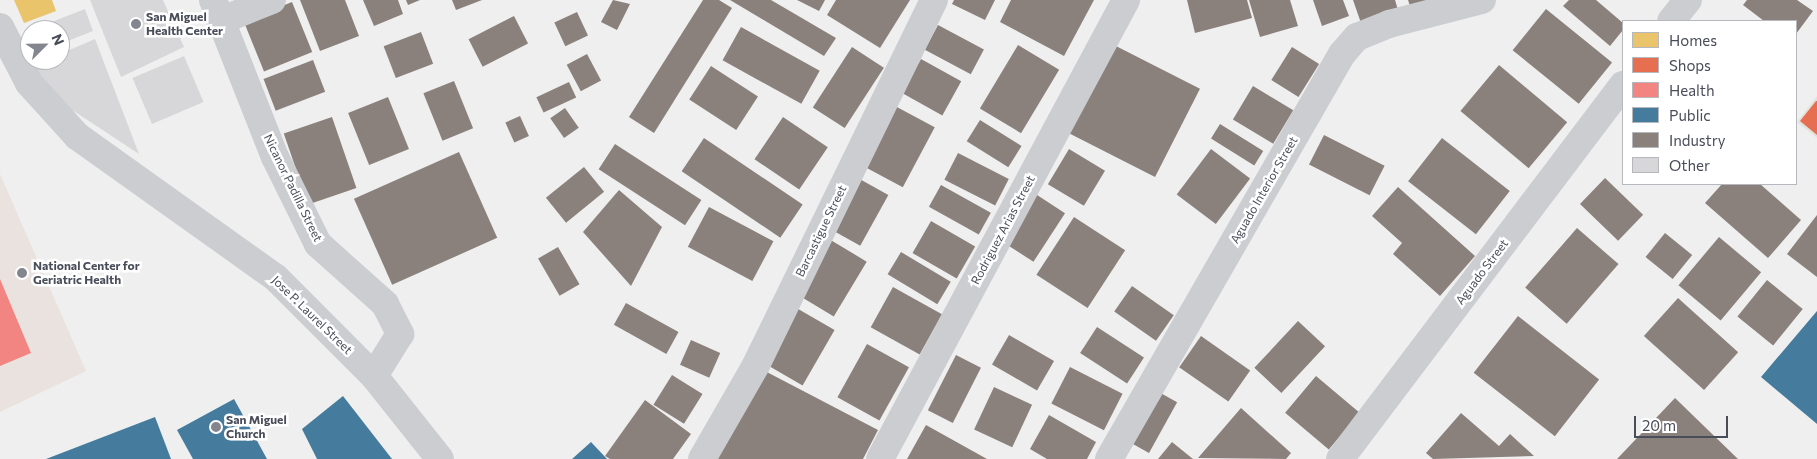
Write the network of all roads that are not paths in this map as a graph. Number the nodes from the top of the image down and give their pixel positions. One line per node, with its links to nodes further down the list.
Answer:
1 (272, 0): 6 (street)
2 (934, 0): 12 (street, Barcastigue Street)
3 (1126, 0): 13 (street, Rodriguez Arias Street)
4 (1482, 0): 14 (street, Aguado Interior Street)
5 (1688, 0): 7 (street)
6 (217, 11): 10 (street, Nicanor Padilla Street)
7 (1672, 20)
8 (0, 27): 10 (street, Jose P. Laurel Street)
9 (1622, 86): 15 (street, Aguado Street)
10 (374, 376): 11 (street, Jose P. Laurel Street)
11 (440, 459)
12 (702, 459)
13 (880, 459)
14 (1109, 459)
15 (1340, 459)

